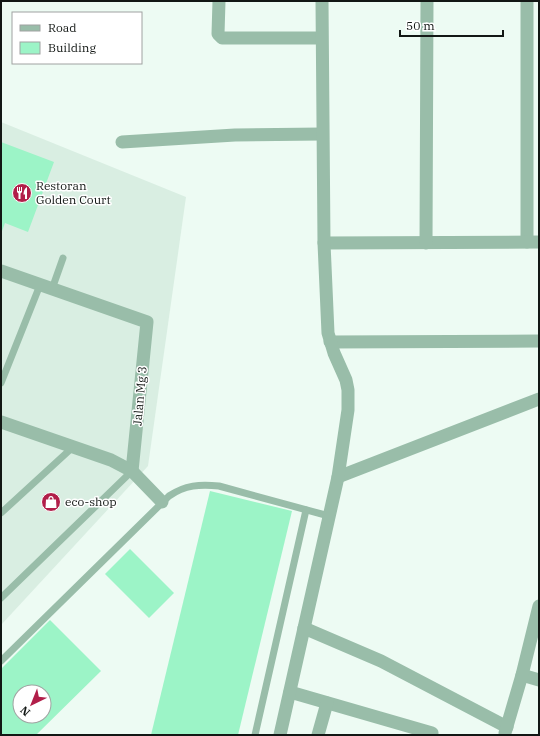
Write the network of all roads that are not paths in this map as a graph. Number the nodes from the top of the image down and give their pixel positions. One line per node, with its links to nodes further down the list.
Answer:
1 (218, 1): 5 (street)
2 (322, 1): 5 (street)
3 (427, 1): 11 (street)
4 (527, 1): 7 (street)
5 (322, 38): 6 (street)
6 (322, 134): 8 (street); 10 (street)
7 (533, 139): 9 (street)
8 (122, 142)
9 (533, 242): 11 (street)
10 (324, 243): 11 (street); 16 (street)
11 (426, 243)
12 (63, 258): 14 (lane)
13 (1, 271): 14 (street)
14 (46, 287): 17 (lane); 21 (street, Jalan Mg 3)
15 (539, 341): 16 (street)
16 (330, 342): 22 (street)
17 (1, 383)
18 (539, 399): 22 (street)
19 (1, 422): 20 (street)
20 (73, 447): 21 (street); 25 (lane)
21 (132, 471): 23 (street); 27 (lane)
22 (338, 477): 26 (street)
23 (162, 502): 24 (lane); 30 (lane)
24 (306, 510): 26 (lane); 37 (lane)
25 (1, 514)
26 (329, 516): 29 (street)
27 (1, 598)
28 (539, 606): 31 (street)
29 (304, 628): 33 (street); 35 (street)
30 (1, 661)
31 (522, 675): 32 (street); 35 (street)
32 (539, 680)
33 (290, 692): 34 (street); 38 (street)
34 (327, 703): 36 (street); 39 (street)
35 (506, 731)
36 (432, 734)
37 (255, 735)
38 (280, 735)
39 (318, 735)

